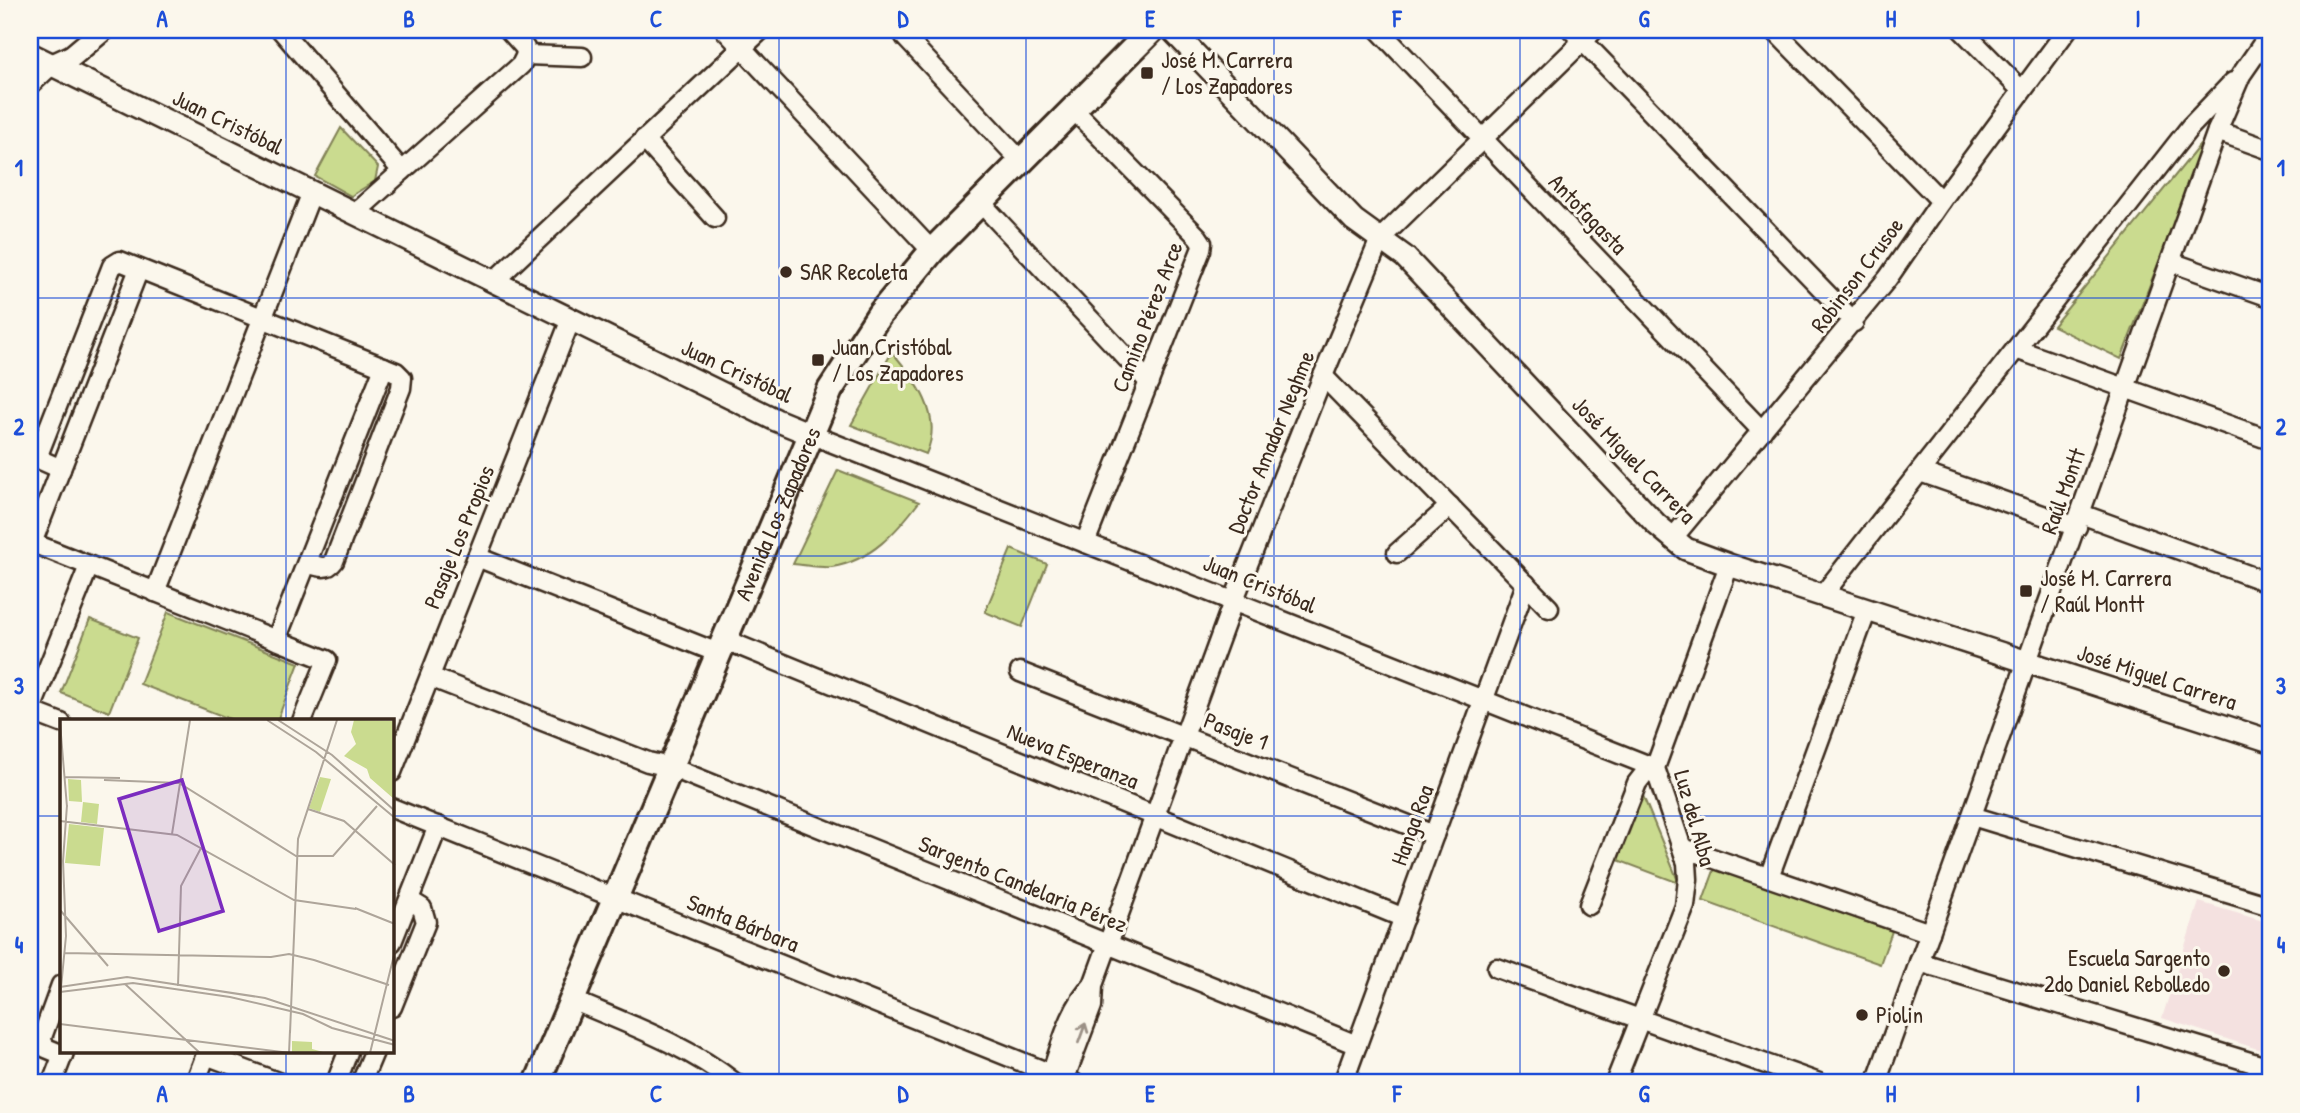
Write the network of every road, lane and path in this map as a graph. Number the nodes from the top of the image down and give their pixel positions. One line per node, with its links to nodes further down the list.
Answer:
1 (103, 30): 19 (street)
2 (281, 30): 29 (street)
3 (509, 30): 17 (street)
4 (726, 30): 15 (street)
5 (761, 30): 15 (street)
6 (1152, 30): 23 (main road, Avenida Los Zapadores)
7 (1172, 30): 35 (street, José Miguel Carrera)
8 (1379, 30): 26 (street, Antofagasta)
9 (1774, 30): 31 (street)
10 (1962, 30): 22 (street)
11 (2067, 30): 22 (street, Robinson Crusoe)
12 (1583, 33): 26 (street, Doctor Amador Neghme); 43 (street)
13 (2270, 33): 20 (street, Raúl Montt)
14 (905, 37): 28 (street)
15 (742, 47): 25 (street); 36 (street)
16 (30, 54): 19 (street, Juan Cristóbal)
17 (526, 55): 18 (street); 29 (street)
18 (582, 57)
19 (53, 65): 21 (street); 30 (street, Juan Cristóbal)
20 (2241, 75): 24 (street, Raúl Montt); 44 (street, Raúl Montt)
21 (30, 83)
22 (2021, 90): 31 (street, Robinson Crusoe)
23 (1073, 109): 28 (main road, Avenida Los Zapadores); 47 (street, Camino Pérez Arce)
24 (2217, 131): 27 (street); 37 (street, Raúl Montt)
25 (644, 139): 34 (street); 39 (street)
26 (1483, 139): 35 (street, Doctor Amador Neghme); 49 (street, Antofagasta)
27 (2270, 150)
28 (1022, 162): 32 (main road, Avenida Los Zapadores)
29 (402, 171): 33 (street)
30 (312, 192): 33 (street, Juan Cristóbal); 41 (street)
31 (1941, 201): 43 (street, Robinson Crusoe)
32 (981, 203): 36 (main road, Avenida Los Zapadores); 47 (street)
33 (355, 213): 39 (street, Juan Cristóbal)
34 (715, 218)
35 (1380, 240): 46 (street, Doctor Amador Neghme); 56 (street, José Miguel Carrera)
36 (932, 251): 50 (main road, Avenida Los Zapadores)
37 (2171, 261): 40 (street); 48 (street, Raúl Montt)
38 (139, 269): 41 (street); 52 (street); 52 (street)
39 (494, 281): 42 (street, Juan Cristóbal)
40 (2270, 297)
41 (263, 318): 45 (street); 66 (street)
42 (571, 319): 50 (street, Juan Cristóbal); 60 (street, Pasaje Los Propios)
43 (1854, 322): 49 (street, Robinson Crusoe)
44 (2016, 349): 48 (street); 53 (street, Raúl Montt)
45 (384, 367): 61 (street); 61 (street)
46 (1323, 376): 54 (street); 68 (street, Doctor Amador Neghme)
47 (1149, 382): 58 (street, Camino Pérez Arce)
48 (2126, 388): 51 (street); 55 (street, Raúl Montt)
49 (1762, 431): 56 (street, Robinson Crusoe)
50 (810, 433): 58 (street, Juan Cristóbal); 72 (main road, Avenida Los Zapadores)
51 (2270, 440)
52 (61, 469): 57 (street)
53 (1920, 472): 55 (street); 67 (street, Raúl Montt)
54 (1450, 506): 59 (street); 65 (street)
55 (2079, 520): 64 (street); 73 (street, Raúl Montt)
56 (1672, 539): 62 (street, José Miguel Carrera)
57 (31, 543): 63 (street)
58 (1085, 543): 68 (street, Juan Cristóbal)
59 (1397, 553)
60 (477, 557): 72 (street, Nueva Esperanza); 75 (street, Pasaje Los Propios)
61 (307, 563): 71 (street)
62 (1729, 565): 67 (street, José Miguel Carrera); 84 (street, Luz del Alba)
63 (89, 566): 66 (street); 77 (street)
64 (2270, 583)
65 (1526, 584): 69 (street); 76 (street, Hanga Roa)
66 (155, 592): 71 (street)
67 (1822, 596): 70 (street, José Miguel Carrera)
68 (1233, 602): 76 (street, Juan Cristóbal); 80 (street, Doctor Amador Neghme)
69 (1549, 608)
70 (1867, 610): 73 (street, José Miguel Carrera); 91 (street)
71 (276, 640): 78 (street)
72 (720, 646): 83 (main road, Avenida Los Zapadores); 86 (street, Nueva Esperanza)
73 (2028, 662): 81 (street, José Miguel Carrera); 87 (street, Raúl Montt)
74 (1020, 672): 80 (street, Pasaje 1)
75 (430, 677): 82 (street, Pasaje Los Propios); 83 (street, Sargento Candelaria Pérez)
76 (1483, 701): 84 (street, Juan Cristóbal); 89 (street, Hanga Roa)
77 (30, 711): 79 (street)
78 (304, 719)
79 (60, 723)
80 (1184, 737): 86 (street, Doctor Amador Neghme); 89 (street, Pasaje 1)
81 (2270, 741)
82 (394, 767)
83 (670, 767): 92 (main road, Avenida Los Zapadores); 99 (street, Sargento Candelaria Pérez)
84 (1655, 768): 90 (street, Luz del Alba); 94 (street)
85 (394, 808): 88 (street, Santa Bárbara)
86 (1155, 816): 96 (street, Nueva Esperanza); 99 (street, Doctor Amador Neghme)
87 (1972, 816): 95 (street); 97 (street, Raúl Montt)
88 (438, 826): 92 (street, Santa Bárbara); 93 (street)
89 (1434, 835): 96 (street, Hanga Roa)
90 (1683, 848): 91 (street); 105 (street, Luz del Alba)
91 (1769, 877): 97 (street)
92 (615, 897): 103 (main road, Avenida Los Zapadores); 114 (street, Santa Bárbara)
93 (409, 900): 98 (street); 104 (street)
94 (1588, 905)
95 (2270, 906)
96 (1404, 918): 106 (street, Hanga Roa)
97 (1930, 933): 100 (street, Raúl Montt)
98 (394, 937)
99 (1108, 944): 106 (street, Sargento Candelaria Pérez); 114 (street, Doctor Amador Neghme)
100 (1919, 962): 113 (street); 125 (street, Raúl Montt)
101 (1497, 968): 105 (street)
102 (60, 988): 107 (street)
103 (572, 1000): 120 (main road, Avenida Los Zapadores); 121 (street)
104 (394, 1002)
105 (1641, 1019): 123 (street, Luz del Alba); 124 (street)
106 (1357, 1045): 122 (street, Hanga Roa)
107 (60, 1052)
108 (64, 1054): 115 (street)
109 (207, 1054): 116 (street)
110 (209, 1054): 117 (street)
111 (347, 1054): 118 (street)
112 (373, 1054): 119 (street)
113 (2270, 1068)
114 (1060, 1080)
115 (52, 1083)
116 (195, 1083)
117 (280, 1083)
118 (336, 1083)
119 (361, 1083)
120 (537, 1083)
121 (736, 1083)
122 (1343, 1083)
123 (1615, 1083)
124 (1819, 1083)
125 (1876, 1083)

